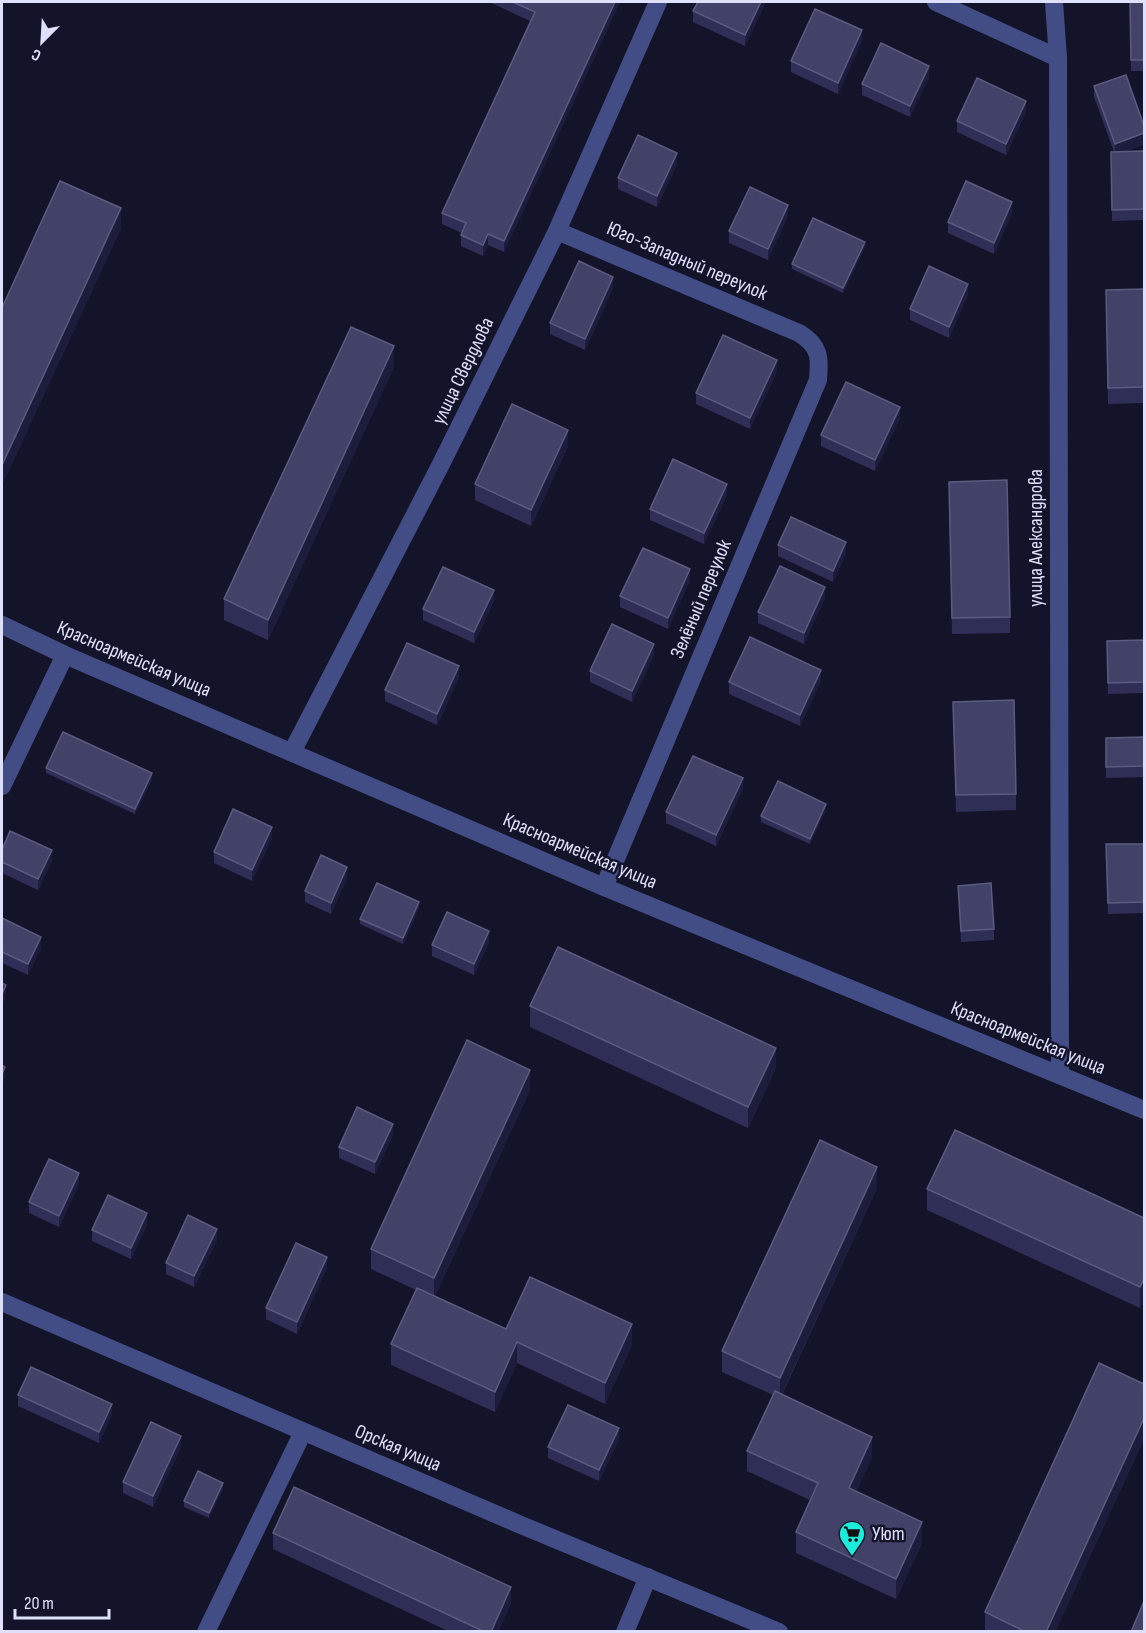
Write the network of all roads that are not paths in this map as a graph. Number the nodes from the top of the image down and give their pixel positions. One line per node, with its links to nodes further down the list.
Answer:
1 (658, 2): 5 (street, улица Свердлова)
2 (936, 2): 4 (street)
3 (1054, 2): 4 (street, улица Александрова)
4 (1058, 58): 12 (street, улица Александрова)
5 (557, 231): 6 (street, Юго-Западный переулок); 9 (street, улица Свердлова)
6 (799, 333): 11 (street, Зелёный переулок)
7 (2, 626): 8 (street, Красноармейская улица)
8 (65, 655): 9 (street, Красноармейская улица); 10 (street)
9 (292, 752): 11 (street, Красноармейская улица)
10 (2, 786)
11 (604, 887): 12 (street, Красноармейская улица)
12 (1060, 1075): 13 (street, Красноармейская улица)
13 (1144, 1110)
14 (2, 1302): 15 (street, Орская улица)
15 (303, 1432): 16 (street, Орская улица); 17 (street)
16 (648, 1578): 18 (street); 19 (street, Орская улица)
17 (206, 1632)
18 (625, 1632)
19 (778, 1632)

